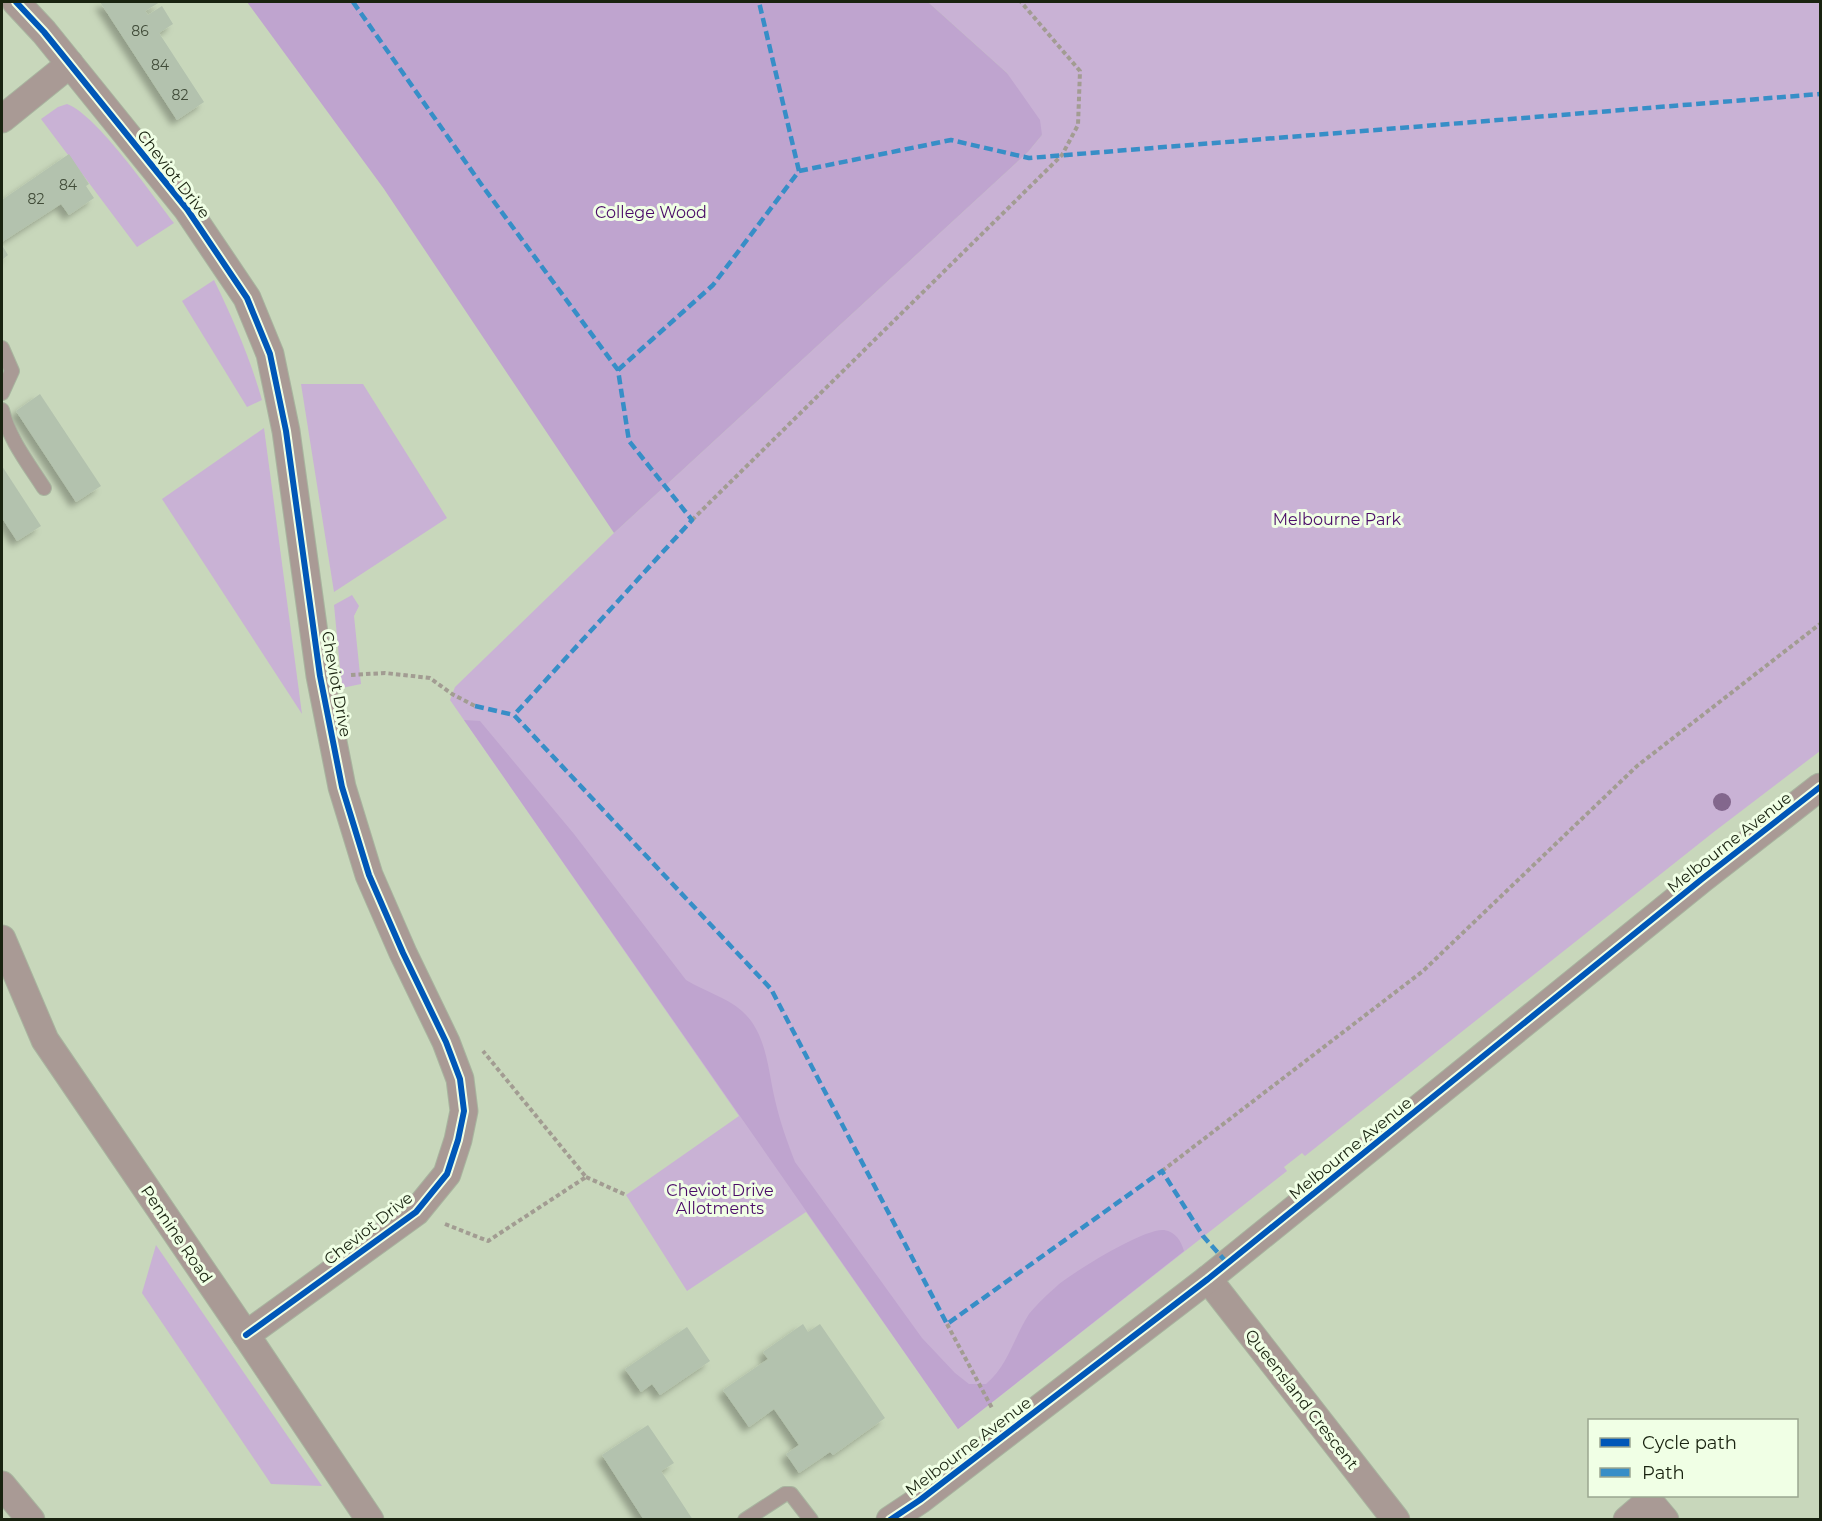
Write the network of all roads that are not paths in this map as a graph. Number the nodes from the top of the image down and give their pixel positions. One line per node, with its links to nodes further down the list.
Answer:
1 (16, 2): 2 (street, Cheviot Drive)
2 (70, 64): 3 (street); 11 (street, Cheviot Drive)
3 (2, 119)
4 (2, 348): 5 (lane)
5 (2, 393)
6 (2, 410): 7 (lane)
7 (44, 488)
8 (1821, 787): 10 (street, Melbourne Avenue)
9 (2, 939): 11 (street, Pennine Road)
10 (1208, 1280): 17 (street, Melbourne Avenue); 18 (street, Queensland Crescent)
11 (246, 1335): 14 (street, Pennine Road)
12 (2, 1485): 13 (street)
13 (31, 1520)
14 (370, 1520)
15 (745, 1520): 16 (lane)
16 (811, 1520)
17 (890, 1520)
18 (1396, 1520)
19 (1627, 1520): 20 (street)
20 (1665, 1520)

